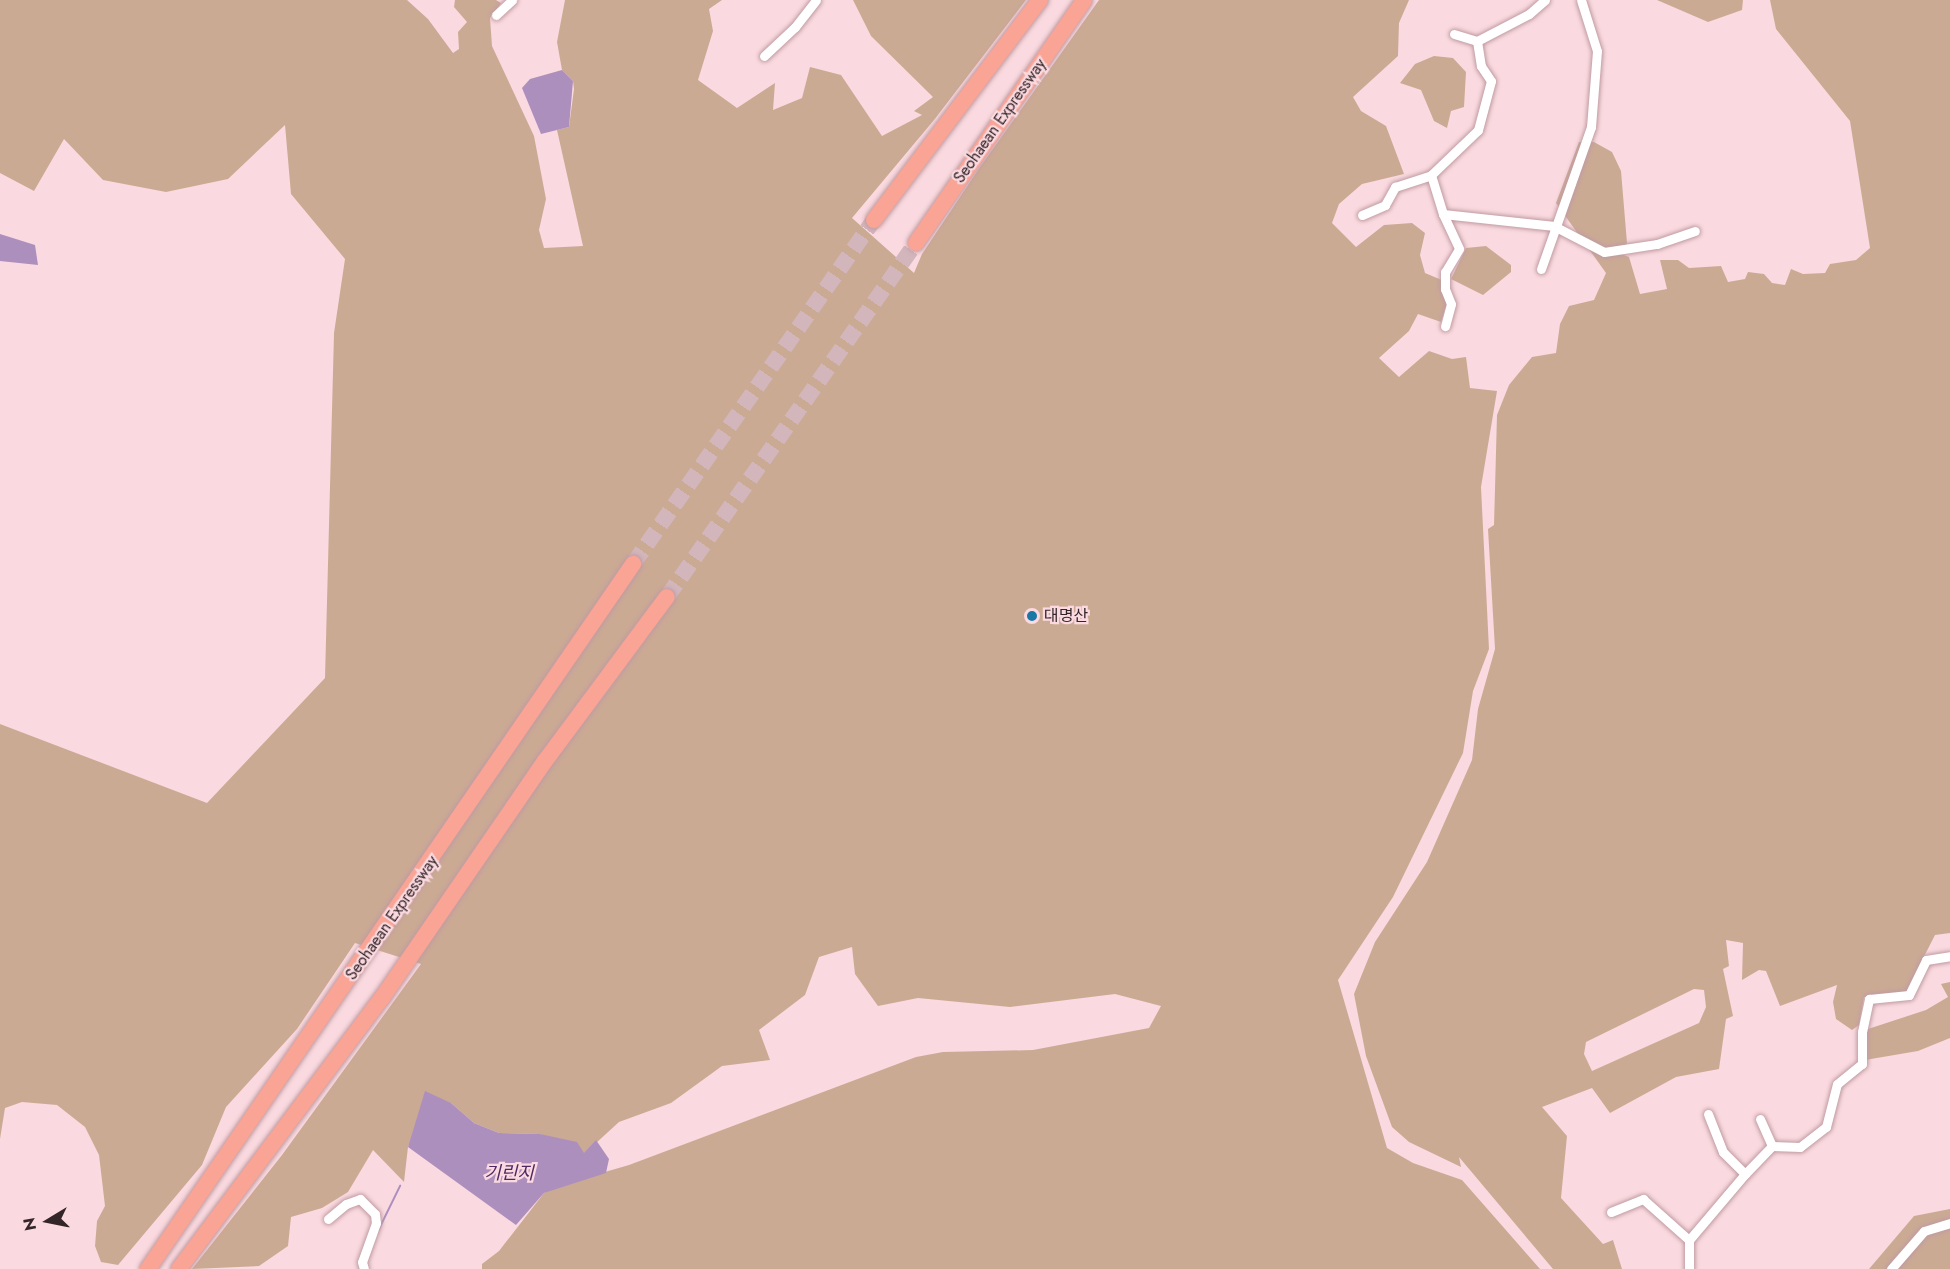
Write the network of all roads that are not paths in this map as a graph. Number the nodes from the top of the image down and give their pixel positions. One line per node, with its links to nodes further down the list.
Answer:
1 (512, 0): 7 (street)
2 (816, 0): 10 (street)
3 (1040, 0): 14 (highway)
4 (1084, 0): 17 (highway, Seohaean Expressway)
5 (1545, 0): 9 (street)
6 (1581, 0): 15 (street)
7 (496, 15)
8 (1454, 34): 9 (street)
9 (1477, 41): 11 (street)
10 (764, 56)
11 (1431, 175): 12 (street); 13 (street)
12 (1443, 214): 15 (street); 19 (street)
13 (1362, 215)
14 (874, 220)
15 (1554, 226): 16 (street); 18 (street)
16 (1695, 231)
17 (916, 243)
18 (1541, 269)
19 (1445, 326)
20 (633, 564): 31 (highway, Seohaean Expressway)
21 (667, 597): 32 (highway)
22 (1950, 956): 25 (street)
23 (1708, 1114): 26 (street)
24 (1760, 1119): 25 (street)
25 (1772, 1146): 26 (street)
26 (1745, 1174): 30 (street)
27 (1611, 1212): 30 (street)
28 (328, 1219): 33 (street)
29 (1950, 1223): 35 (street)
30 (1689, 1240): 34 (street)
31 (148, 1269)
32 (179, 1269)
33 (364, 1269)
34 (1689, 1269)
35 (1891, 1269)

